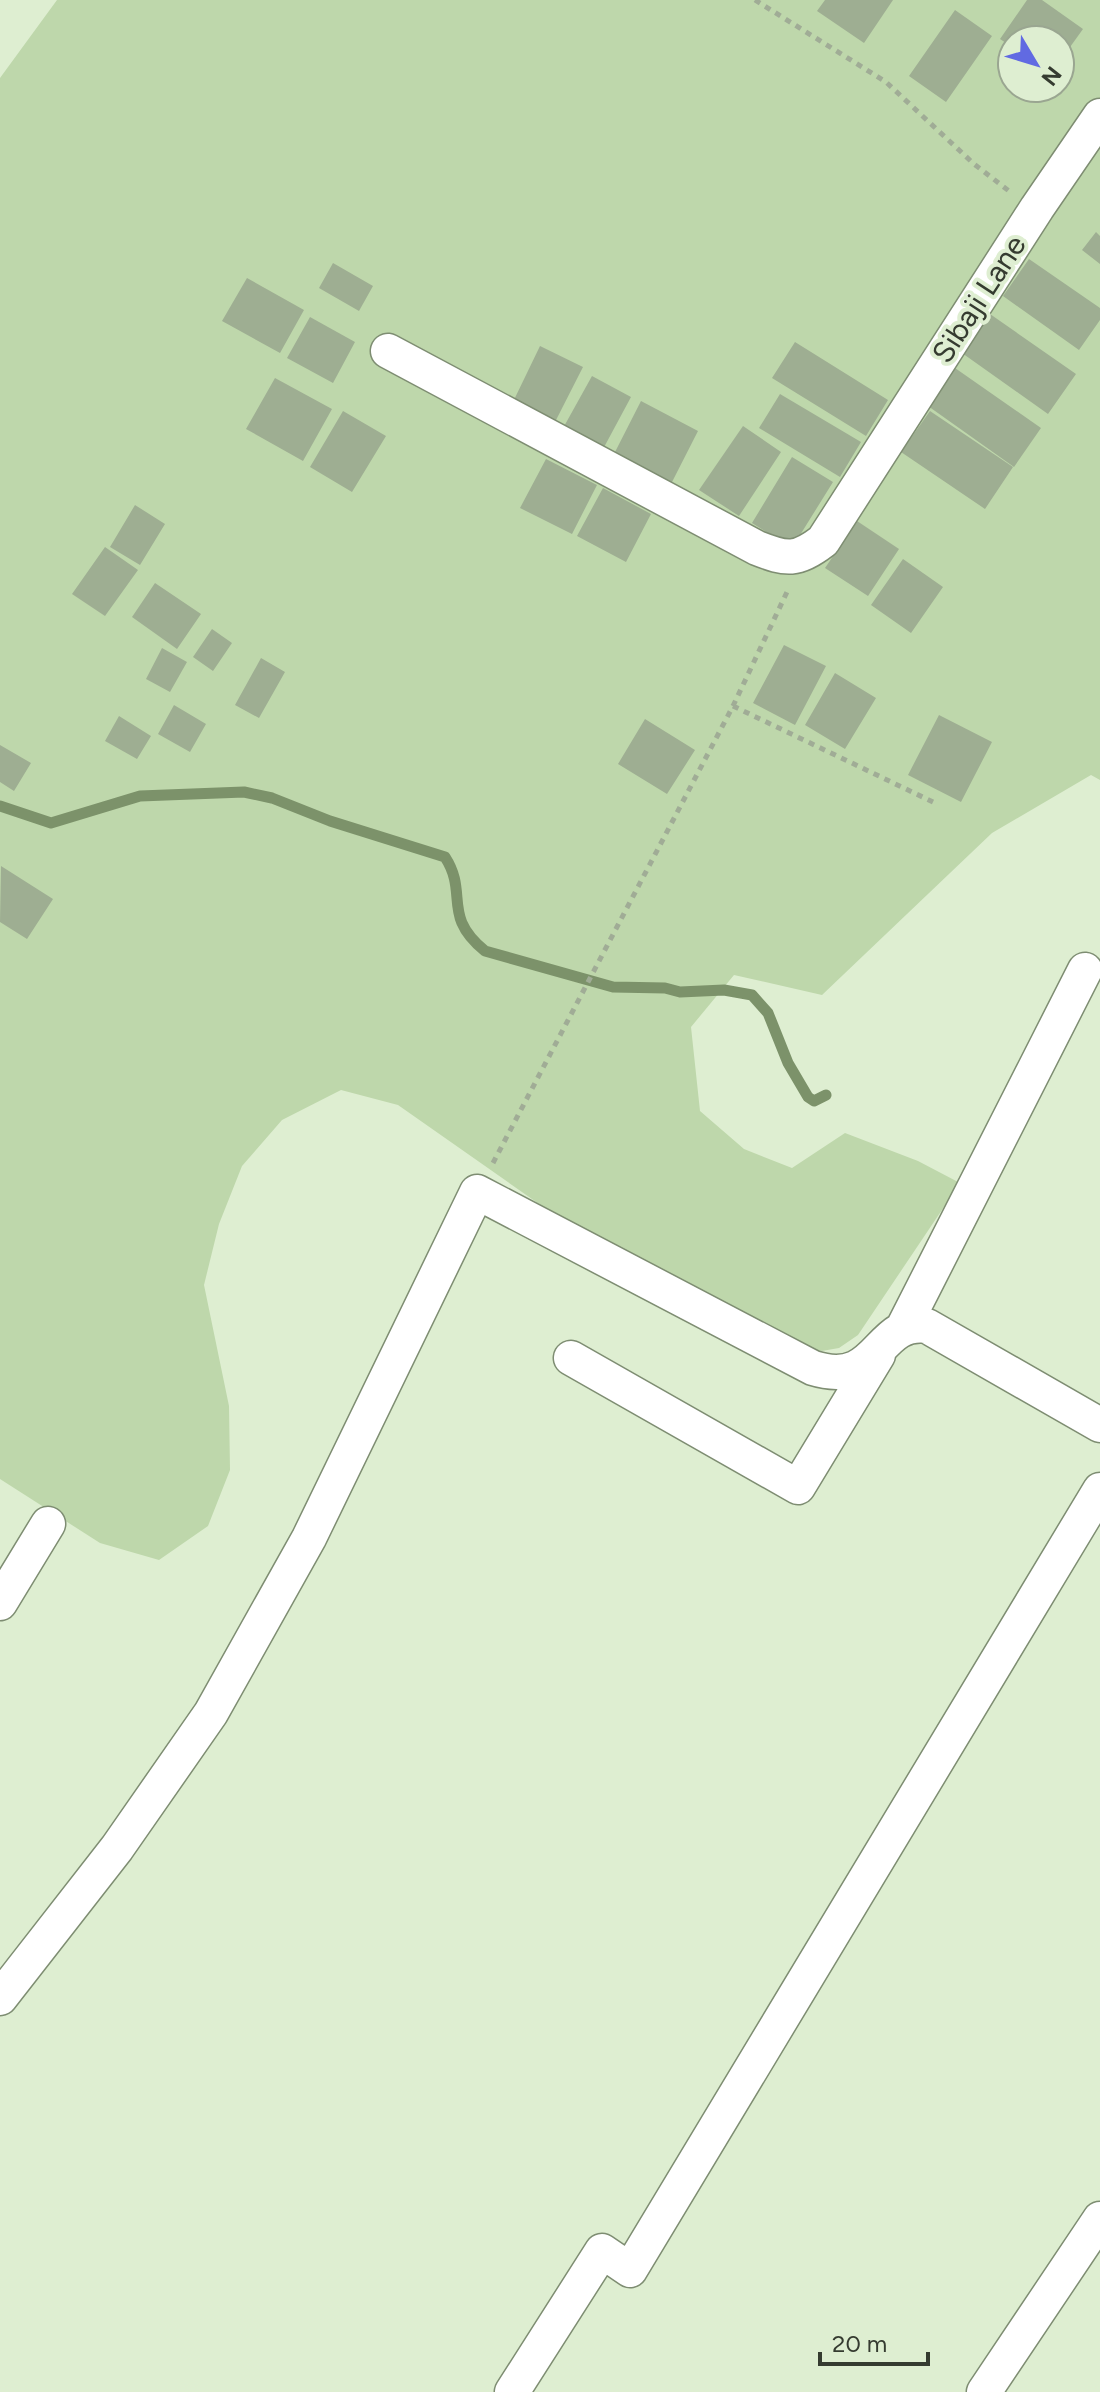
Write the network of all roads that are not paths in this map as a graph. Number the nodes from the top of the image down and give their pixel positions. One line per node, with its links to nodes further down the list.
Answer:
1 (1100, 116): 2 (street, Sibaji Lane)
2 (388, 351)
3 (1085, 970): 4 (street)
4 (895, 1335): 5 (street); 6 (street); 10 (street)
5 (571, 1358)
6 (1100, 1425)
7 (1100, 1490): 12 (street)
8 (48, 1524): 9 (street)
9 (0, 1603)
10 (0, 1998)
11 (1100, 2219): 13 (street)
12 (512, 2392)
13 (984, 2392)

